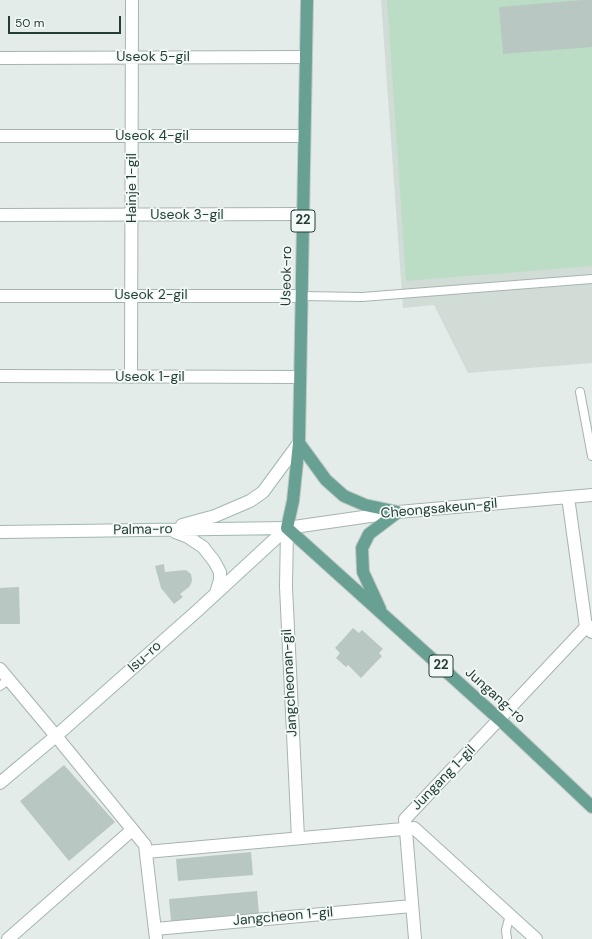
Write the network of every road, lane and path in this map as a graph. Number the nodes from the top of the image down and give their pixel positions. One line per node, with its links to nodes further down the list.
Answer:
1 (132, 0): 5 (street, Hainje 1-gil)
2 (307, 0): 3 (main road, Useok-ro / 22)
3 (306, 57): 5 (street, Useok 5-gil); 8 (main road, Useok-ro / 22)
4 (0, 58): 5 (street, Useok 5-gil)
5 (132, 58): 7 (street, Hainje 1-gil)
6 (0, 136): 7 (street, Useok 4-gil)
7 (132, 136): 8 (street, Useok 4-gil); 11 (street, Hainje 1-gil)
8 (304, 136): 9 (main road, Useok-ro / 22)
9 (303, 214): 11 (street, Useok 3-gil); 15 (main road, Useok-ro / 22)
10 (0, 215): 11 (street, Useok 3-gil)
11 (132, 215): 13 (street, Hainje 1-gil)
12 (592, 279): 15 (lane)
13 (132, 295): 14 (street, Useok 2-gil); 15 (street, Useok 2-gil); 17 (street, Hainje 1-gil)
14 (0, 296)
15 (301, 296): 18 (main road, Useok-ro / 22)
16 (0, 376): 17 (street, Useok 1-gil)
17 (132, 377): 18 (street, Useok 1-gil)
18 (300, 378): 20 (main road, Useok-ro / 22)
19 (580, 392): 21 (lane)
20 (299, 443): 24 (main road); 25 (main road, Useok-ro / 22); 26 (street)
21 (592, 456)
22 (592, 496): 23 (street, Cheongsakeun-gil)
23 (568, 497): 24 (street, Cheongsakeun-gil); 30 (street)
24 (398, 512): 25 (street, Cheongsakeun-gil); 29 (main road)
25 (287, 528): 26 (street, Palma-ro); 28 (street, Isu-ro); 29 (main road, Jungang-ro / 22); 39 (street, Jangcheonan-gil)
26 (168, 530): 27 (street, Palma-ro); 28 (street)
27 (0, 532)
28 (216, 594): 34 (street, Isu-ro)
29 (384, 615): 33 (main road, Jungang-ro / 22)
30 (590, 629): 33 (street, Jungang 1-gil)
31 (0, 669): 32 (street)
32 (4, 683): 34 (street)
33 (500, 720): 36 (main road, Jungang-ro / 22); 37 (street, Jungang 1-gil)
34 (56, 736): 35 (street, Isu-ro); 38 (street, Jangcheon 1-gil)
35 (0, 783)
36 (592, 807)
37 (406, 829): 39 (street); 41 (street, Jungang 1-gil); 42 (street)
38 (132, 830): 40 (street, Jangcheon 1-gil); 44 (street)
39 (298, 838): 40 (street)
40 (146, 852): 43 (street, Jangcheon 1-gil)
41 (412, 906): 43 (street, Jangcheon 1-gil); 45 (street, Jungang 1-gil)
42 (510, 915): 46 (lane); 47 (street)
43 (155, 934)
44 (8, 939)
45 (415, 939)
46 (507, 939)
47 (536, 939)

